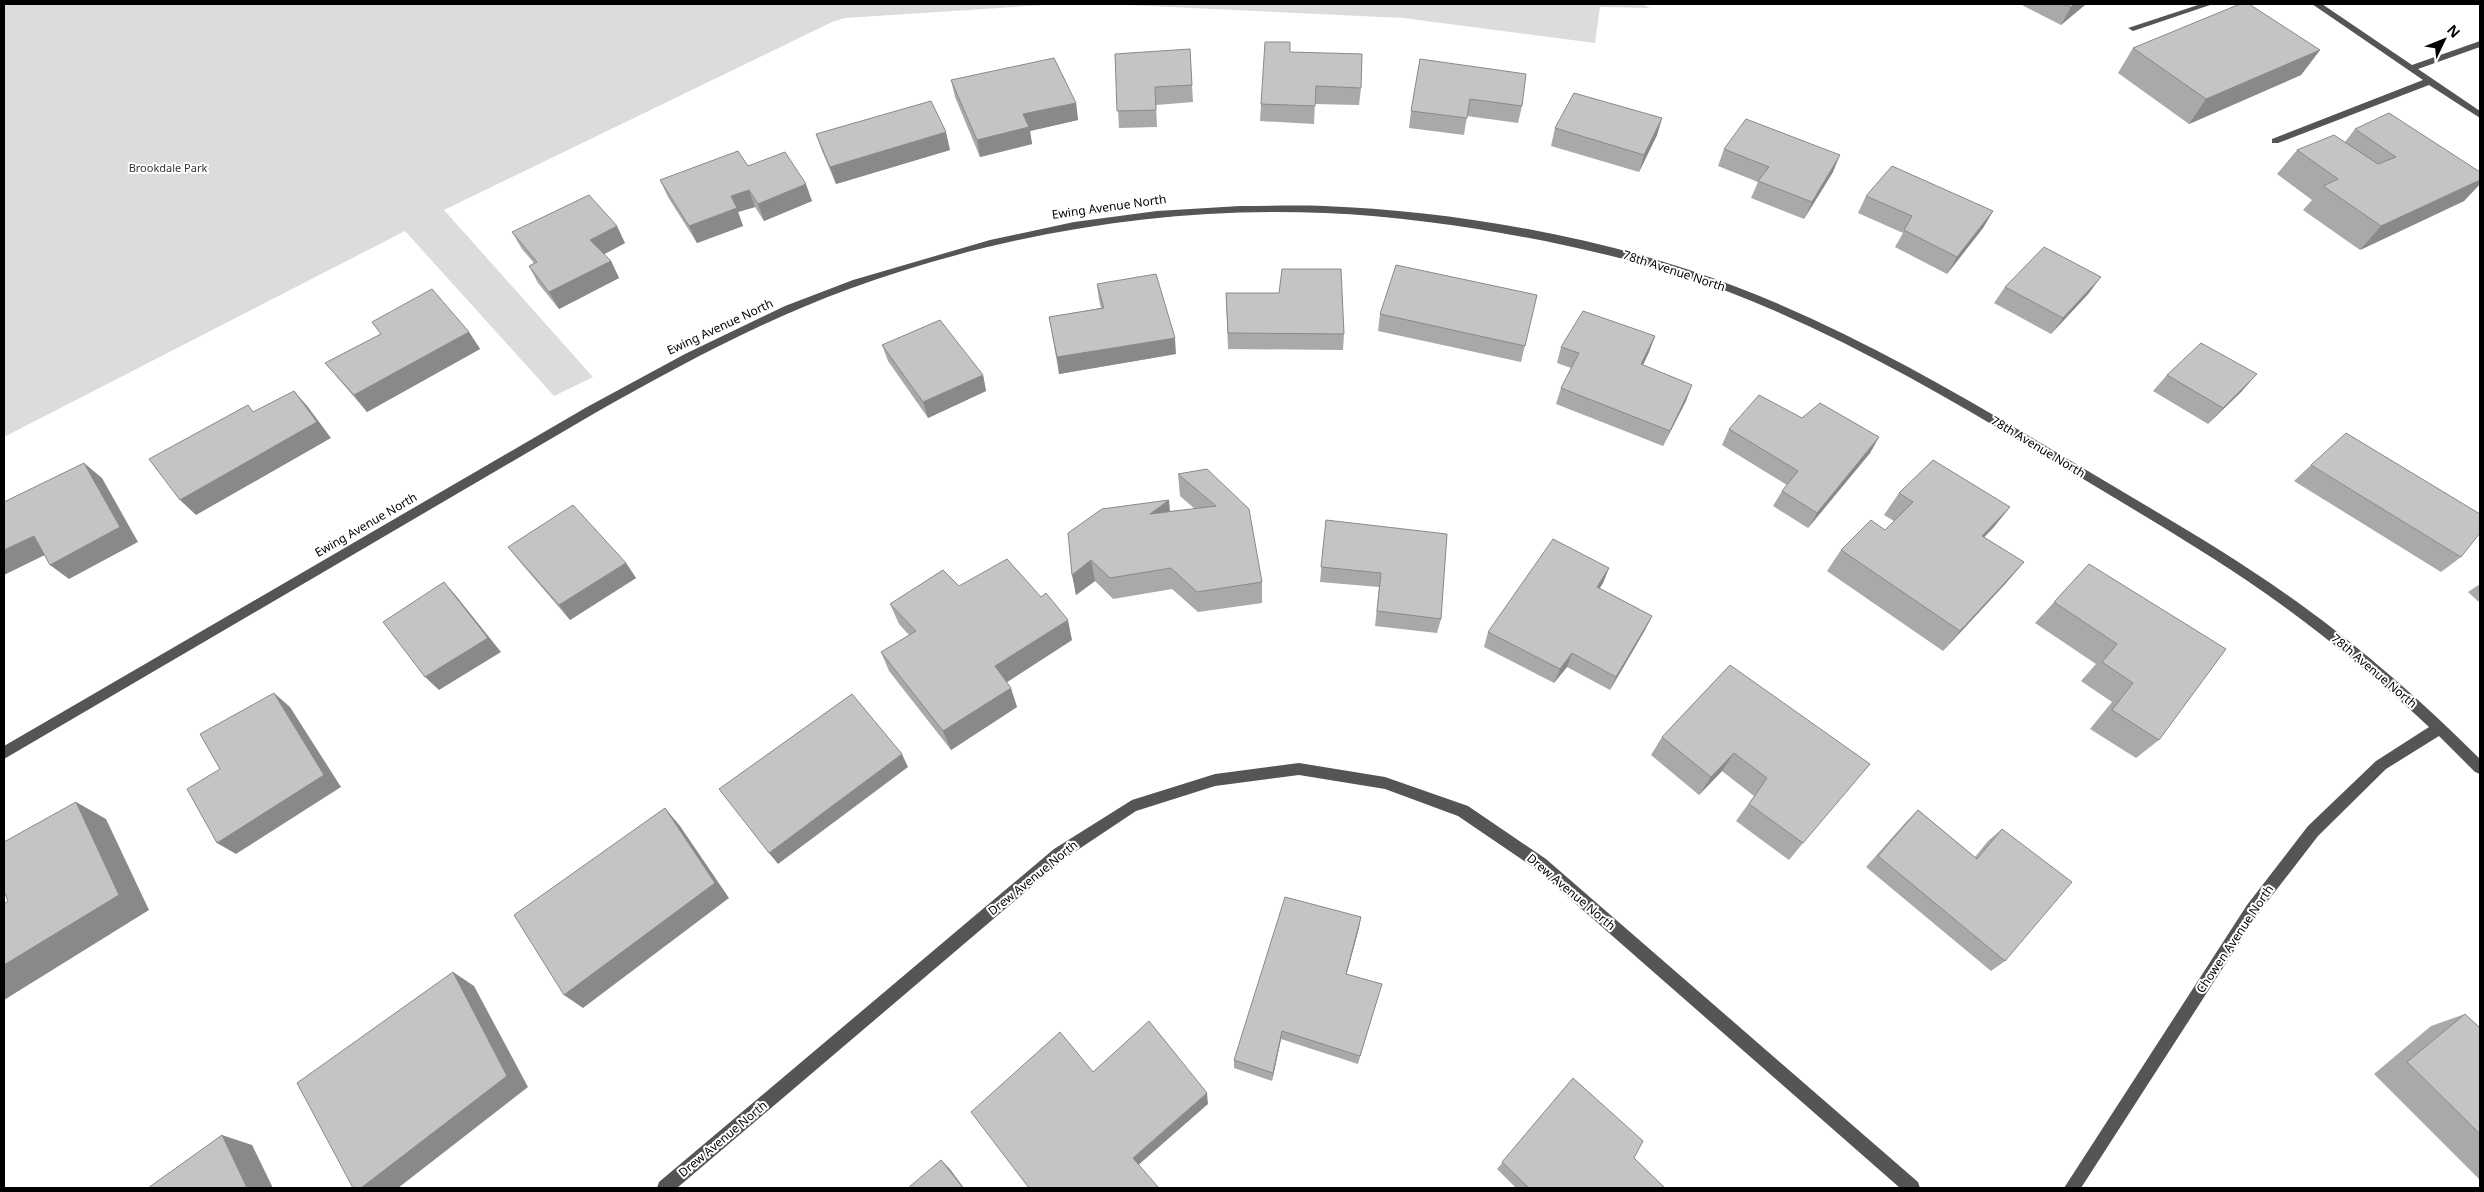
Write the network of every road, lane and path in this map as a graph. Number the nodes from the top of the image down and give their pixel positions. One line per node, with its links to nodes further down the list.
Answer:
1 (2209, 4): 3 (street)
2 (2316, 4): 5 (street)
3 (2133, 28)
4 (2480, 44): 5 (street)
5 (2411, 68): 6 (street)
6 (2430, 81): 7 (street); 8 (street)
7 (2480, 115)
8 (2275, 141)
9 (1536, 234): 10 (street, 78th Avenue North); 11 (street, Ewing Avenue North)
10 (2440, 728): 12 (street, 78th Avenue North); 15 (street, Chowen Avenue North)
11 (4, 752)
12 (2480, 768)
13 (665, 1188): 14 (street, Drew Avenue North)
14 (1912, 1188)
15 (2072, 1188)

